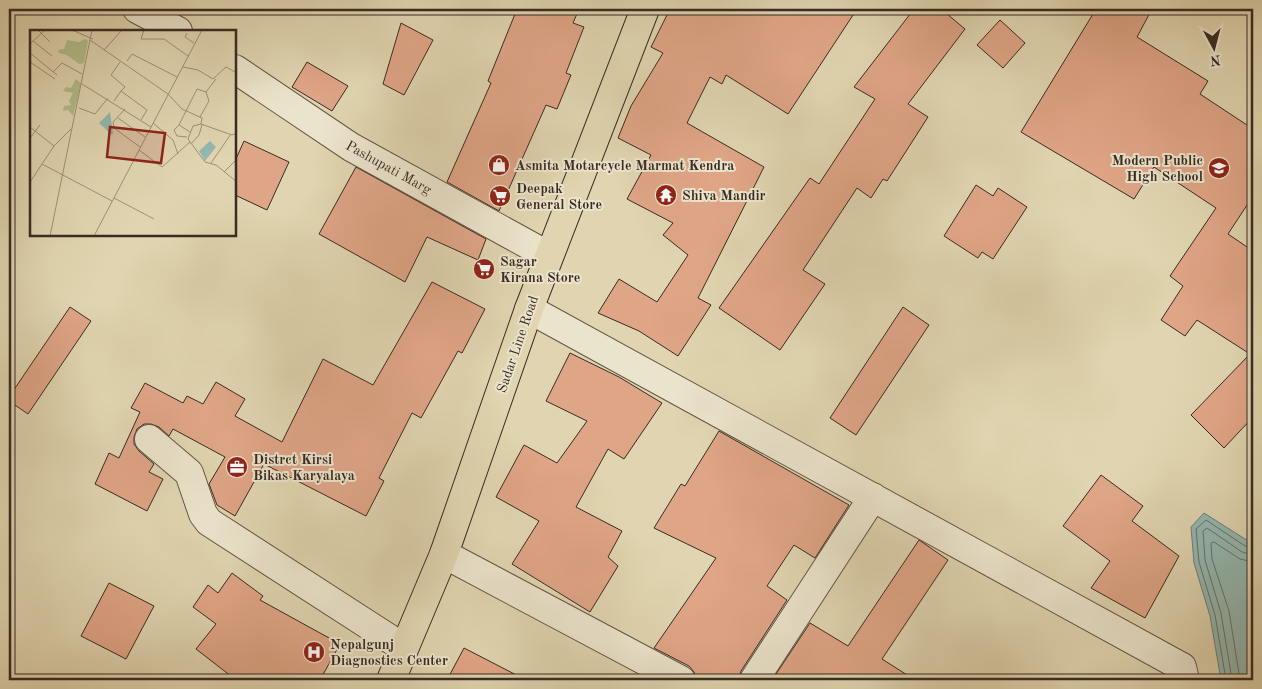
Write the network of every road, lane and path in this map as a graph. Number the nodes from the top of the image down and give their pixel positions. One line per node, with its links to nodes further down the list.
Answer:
1 (137, 9): 3 (street)
2 (645, 9): 5 (main road, Sadar Line Road)
3 (176, 30)
4 (236, 70): 5 (street, Pashupati Marg)
5 (548, 256): 6 (main road, Sadar Line Road)
6 (529, 309): 8 (street); 9 (main road, Sadar Line Road)
7 (149, 439): 10 (street)
8 (873, 498): 13 (street); 14 (street)
9 (444, 554): 10 (main road, Sadar Line Road); 12 (street)
10 (404, 648): 11 (main road, Sadar Line Road)
11 (390, 680)
12 (681, 680)
13 (754, 680)
14 (1185, 680)

